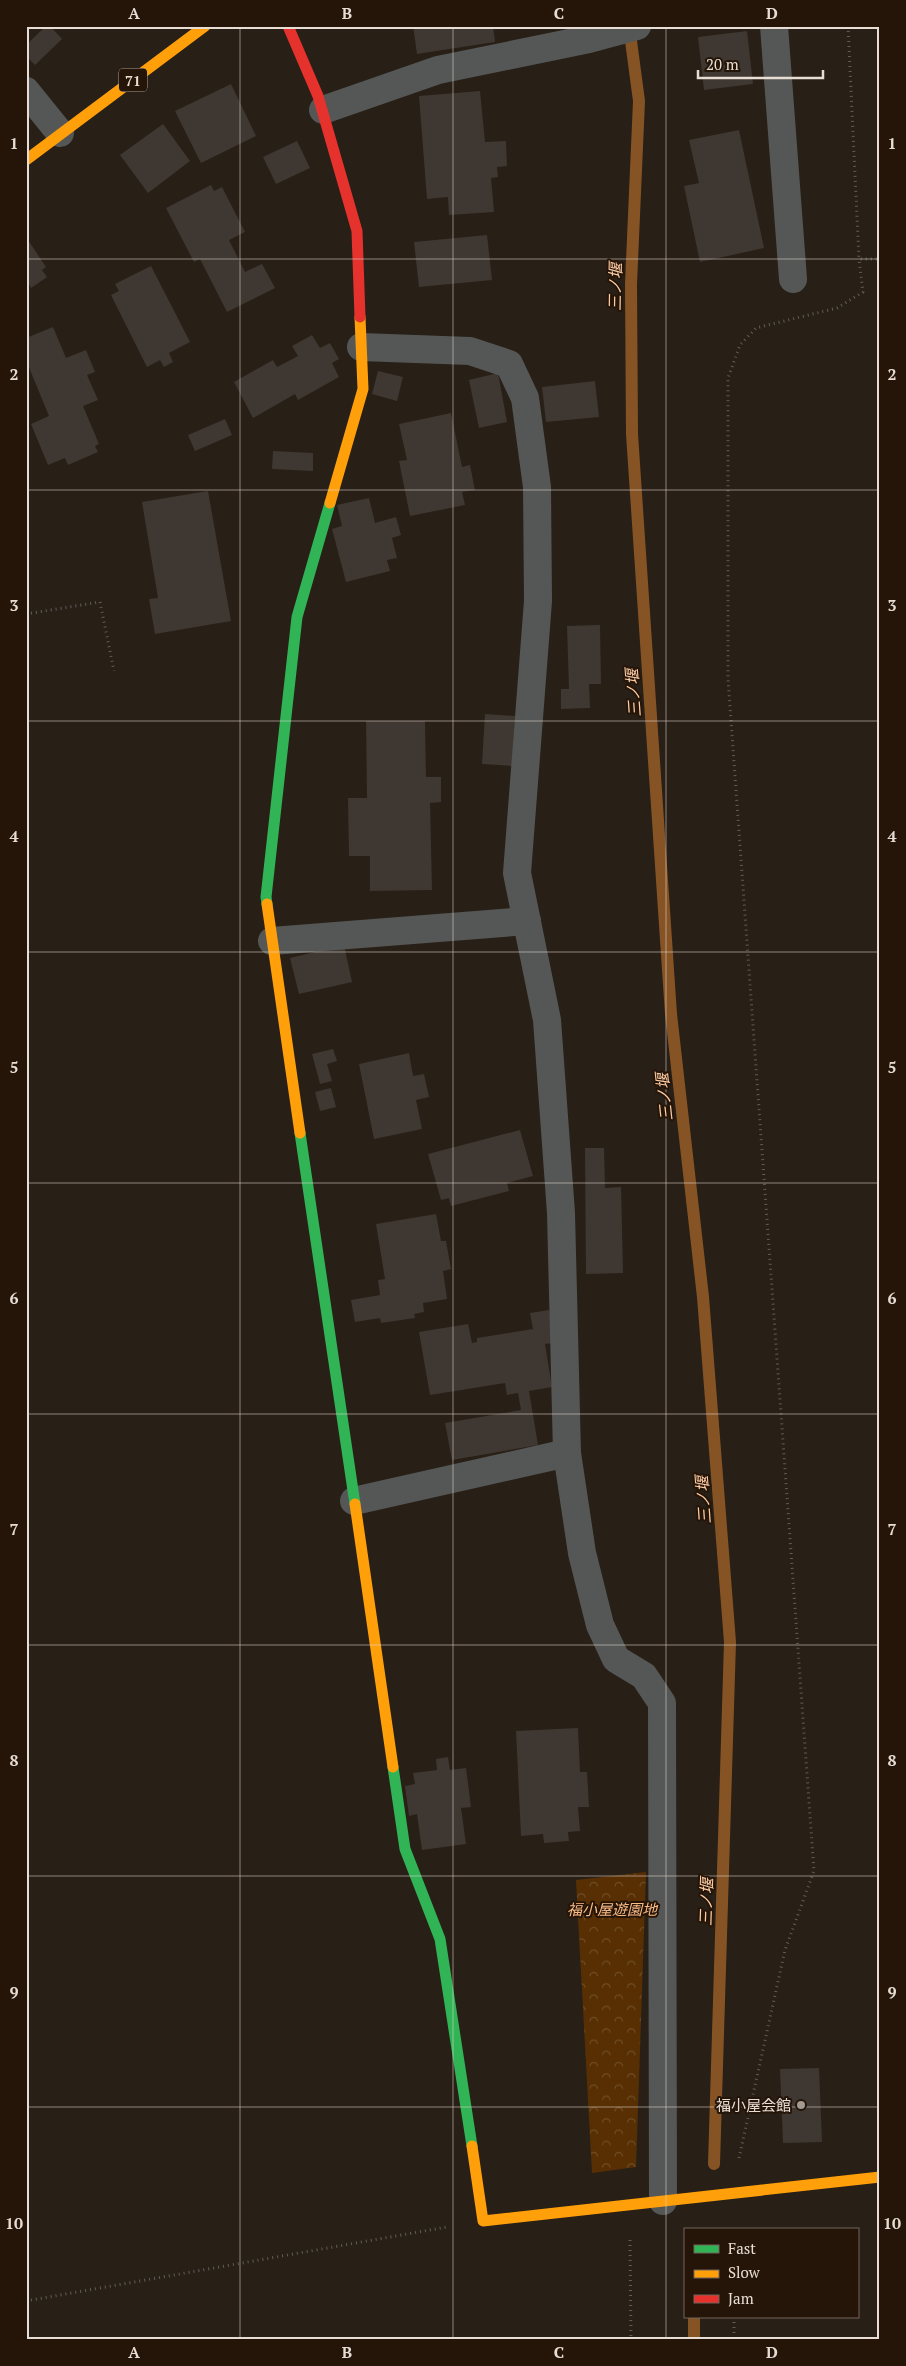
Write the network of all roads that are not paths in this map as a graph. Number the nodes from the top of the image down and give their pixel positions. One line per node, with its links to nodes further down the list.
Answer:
1 (205, 26): 7 (street, 71)
2 (288, 26): 6 (street)
3 (637, 26): 6 (street)
4 (774, 26): 9 (street)
5 (26, 91): 7 (street)
6 (322, 110): 10 (street)
7 (60, 133): 8 (street, 71)
8 (26, 160)
9 (793, 279)
10 (362, 347): 11 (street); 12 (street)
11 (527, 921): 12 (street); 13 (street)
12 (272, 941): 14 (street)
13 (567, 1453): 14 (street); 16 (street)
14 (354, 1501): 16 (street)
15 (880, 2176): 16 (street)
16 (663, 2201)

